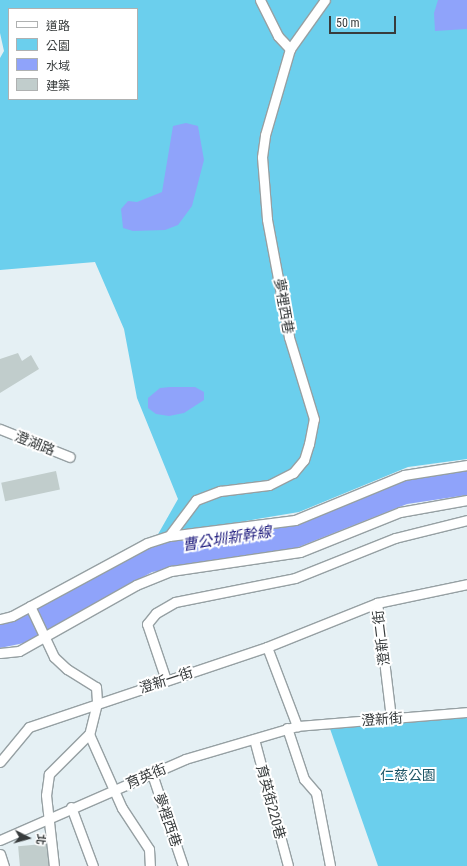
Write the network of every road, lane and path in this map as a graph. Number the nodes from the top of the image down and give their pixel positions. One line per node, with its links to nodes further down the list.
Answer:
1 (260, 0): 3 (street)
2 (325, 0): 3 (street, 夢裡西巷)
3 (290, 49): 9 (street, 夢裡西巷)
4 (0, 429): 5 (street, 澄湖路)
5 (70, 457)
6 (467, 465): 9 (street)
7 (467, 500): 14 (street)
8 (467, 520): 17 (street)
9 (169, 536): 12 (street)
10 (467, 583): 11 (street, 澄新二街)
11 (377, 603): 15 (street, 澄新一街); 20 (street, 澄新二街)
12 (30, 606): 13 (street); 14 (street)
13 (0, 619)
14 (46, 637): 16 (street); 18 (street)
15 (267, 647): 17 (street, 澄新一街); 21 (street)
16 (0, 653)
17 (166, 680): 18 (street, 澄新一街)
18 (97, 703): 23 (street); 25 (street, 澄新一街)
19 (467, 712): 20 (street, 澄新街)
20 (391, 718): 21 (street, 澄新街)
21 (297, 726): 22 (street, 育英街)
22 (288, 728): 24 (street, 育英街); 38 (street)
23 (89, 734): 27 (street, 夢裡西巷); 29 (street)
24 (254, 738): 26 (street, 育英街); 37 (street, 育英街220巷)
25 (0, 762)
26 (152, 774): 27 (street, 育英街); 36 (street, 夢裡西巷)
27 (114, 789): 28 (street, 育英街); 35 (street, 夢裡西巷)
28 (71, 807): 29 (street, 育英街); 34 (street)
29 (49, 816): 30 (street, 育英街); 33 (street)
30 (0, 840)
31 (0, 854): 32 (street)
32 (4, 866)
33 (54, 866)
34 (93, 866)
35 (150, 866)
36 (184, 866)
37 (288, 866)
38 (330, 866)

